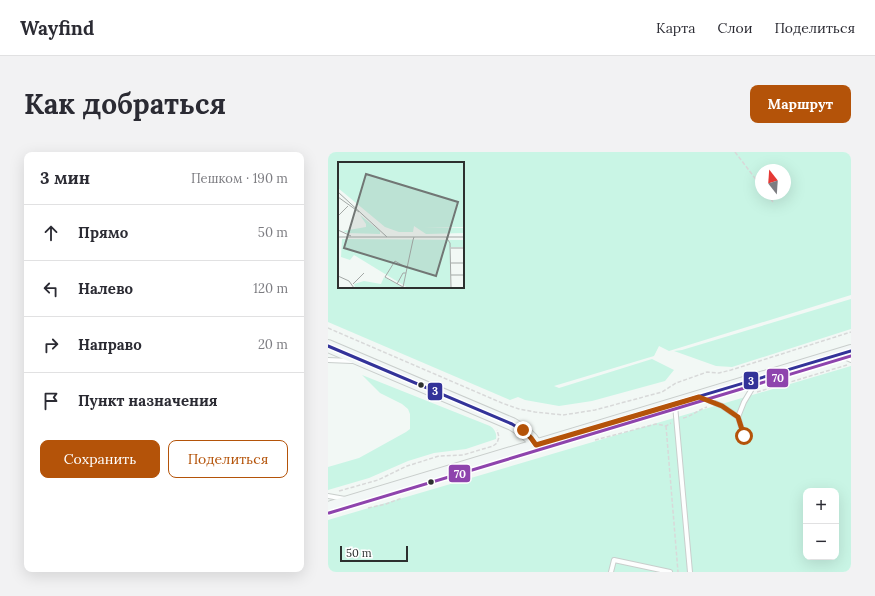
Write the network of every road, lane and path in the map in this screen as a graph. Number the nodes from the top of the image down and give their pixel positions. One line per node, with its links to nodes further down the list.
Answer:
1 (735, 152): 2 (path)
2 (755, 178)
3 (328, 328): 4 (path)
4 (851, 332)
5 (328, 346): 10 (main road)
6 (851, 351): 7 (main road)
7 (838, 355): 9 (lane); 11 (main road)
8 (328, 360): 10 (lane)
9 (851, 360)
10 (364, 361): 18 (main road)
11 (758, 379): 12 (main road); 14 (lane)
12 (699, 397): 13 (main road); 14 (lane)
13 (675, 404): 18 (main road); 26 (lane)
14 (738, 417): 17 (lane)
15 (666, 426): 25 (path)
16 (497, 429): 19 (path)
17 (744, 436)
18 (536, 445): 21 (main road)
19 (335, 492)
20 (328, 496): 21 (lane)
21 (353, 500): 22 (main road)
22 (328, 508)
23 (611, 572): 24 (lane)
24 (670, 572)
25 (678, 572)
26 (690, 572)

